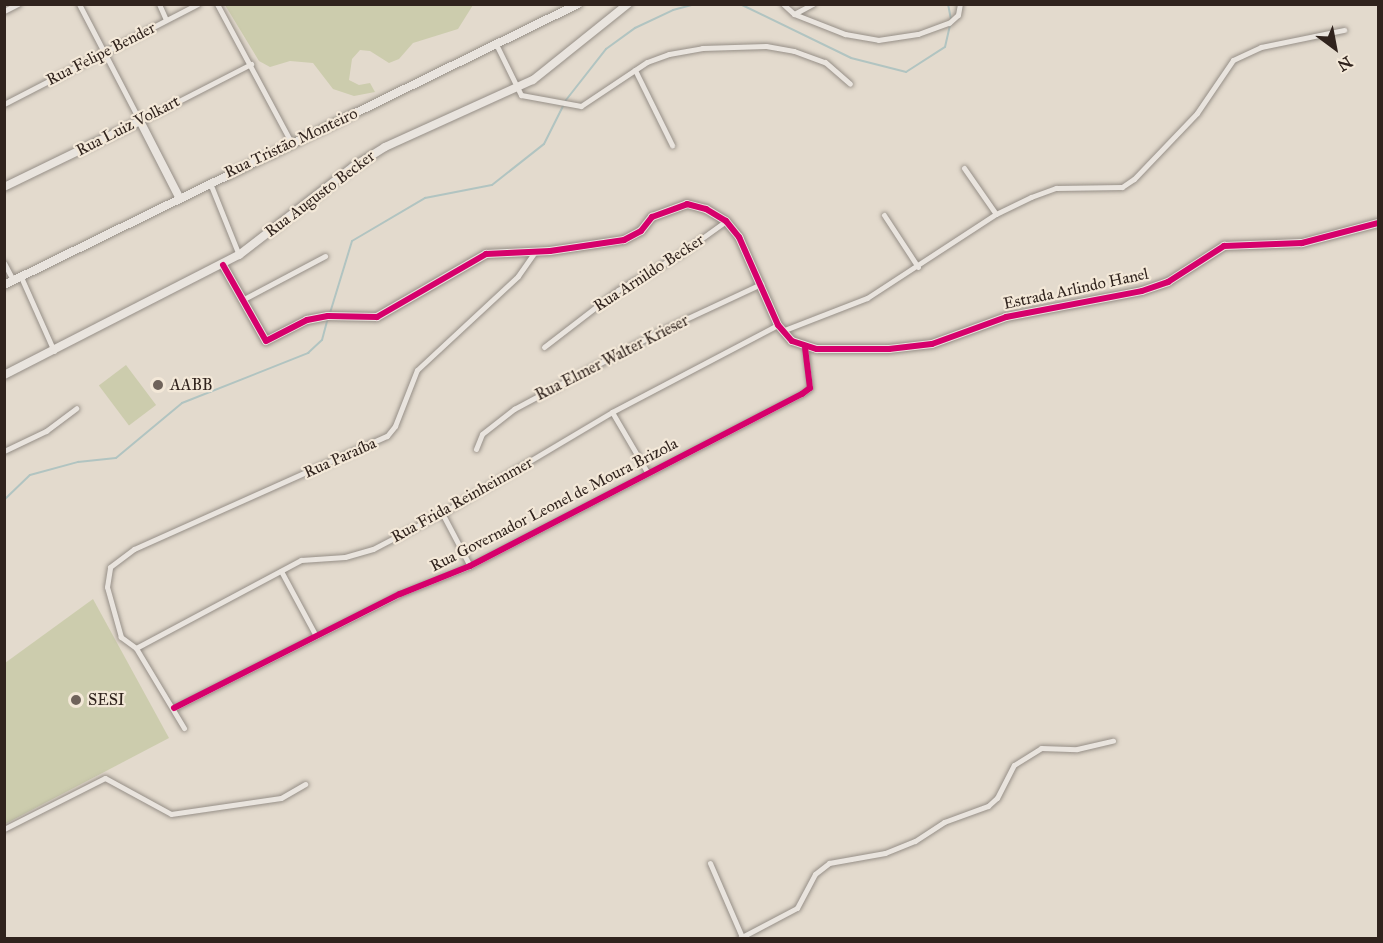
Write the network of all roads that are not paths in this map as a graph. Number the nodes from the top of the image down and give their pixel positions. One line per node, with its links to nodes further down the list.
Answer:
1 (18, 4): 11 (street)
2 (80, 4): 16 (street)
3 (159, 4): 13 (street)
4 (198, 4): 13 (street, Rua Felipe Bender)
5 (578, 4): 15 (street, Rua Tristão Monteiro)
6 (628, 4): 20 (street, Rua Augusto Becker)
7 (783, 4): 12 (street)
8 (813, 4): 12 (street)
9 (960, 4): 12 (street)
10 (217, 5): 17 (street)
11 (4, 11)
12 (794, 14)
13 (166, 20): 16 (street, Rua Felipe Bender)
14 (1344, 30): 29 (street, Rua Frida Reinheimmer)
15 (496, 45): 20 (street); 23 (street, Rua Tristão Monteiro)
16 (104, 53): 21 (street, Rua Felipe Bender); 22 (street)
17 (251, 64): 22 (street, Rua Luiz Volkart); 23 (street)
18 (635, 70): 19 (street); 20 (street); 24 (street)
19 (850, 84)
20 (515, 88): 34 (street, Rua Augusto Becker)
21 (4, 104)
22 (140, 121): 27 (street, Rua Luiz Volkart); 28 (street)
23 (292, 144): 26 (street, Rua Tristão Monteiro)
24 (672, 145)
25 (964, 168): 29 (street)
26 (209, 182): 28 (street, Rua Tristão Monteiro); 34 (street)
27 (4, 187)
28 (179, 196): 39 (street, Rua Tristão Monteiro)
29 (996, 214): 38 (street, Rua Frida Reinheimmer)
30 (884, 216): 38 (street)
31 (726, 221): 33 (street); 40 (street); 44 (street, Rua Arnildo Becker)
32 (1378, 223): 45 (street, Estrada Arlindo Hanel)
33 (535, 252): 42 (street); 57 (street, Rua Paraíba)
34 (239, 255): 37 (street, Rua Augusto Becker)
35 (325, 256): 42 (street)
36 (4, 263): 39 (street)
37 (222, 265): 42 (street); 46 (street, Rua Augusto Becker)
38 (918, 267): 43 (street, Rua Frida Reinheimmer)
39 (17, 278): 41 (street, Rua Tristão Monteiro); 46 (street)
40 (761, 284): 43 (street); 50 (street, Rua Elmer Walter Krieser)
41 (4, 285)
42 (241, 301)
43 (780, 328): 45 (street); 49 (street, Rua Frida Reinheimmer)
44 (544, 347)
45 (805, 347): 52 (street, Rua Governador Leonel de Moura Brizola)
46 (54, 351): 47 (street, Rua Augusto Becker)
47 (4, 375)
48 (76, 408): 51 (street)
49 (612, 412): 52 (street); 53 (street, Rua Frida Reinheimmer)
50 (476, 449)
51 (4, 451)
52 (647, 472): 54 (street, Rua Governador Leonel de Moura Brizola)
53 (442, 513): 54 (street); 55 (street, Rua Frida Reinheimmer)
54 (470, 566): 56 (street, Rua Governador Leonel de Moura Brizola)
55 (281, 571): 56 (street); 57 (street, Rua Frida Reinheimmer)
56 (315, 636): 58 (street, Rua Governador Leonel de Moura Brizola)
57 (136, 648): 58 (street)
58 (174, 708): 59 (street)
59 (184, 728)
60 (1113, 741): 64 (street)
61 (305, 784): 62 (street)
62 (4, 829)
63 (710, 863): 64 (street)
64 (741, 938)

